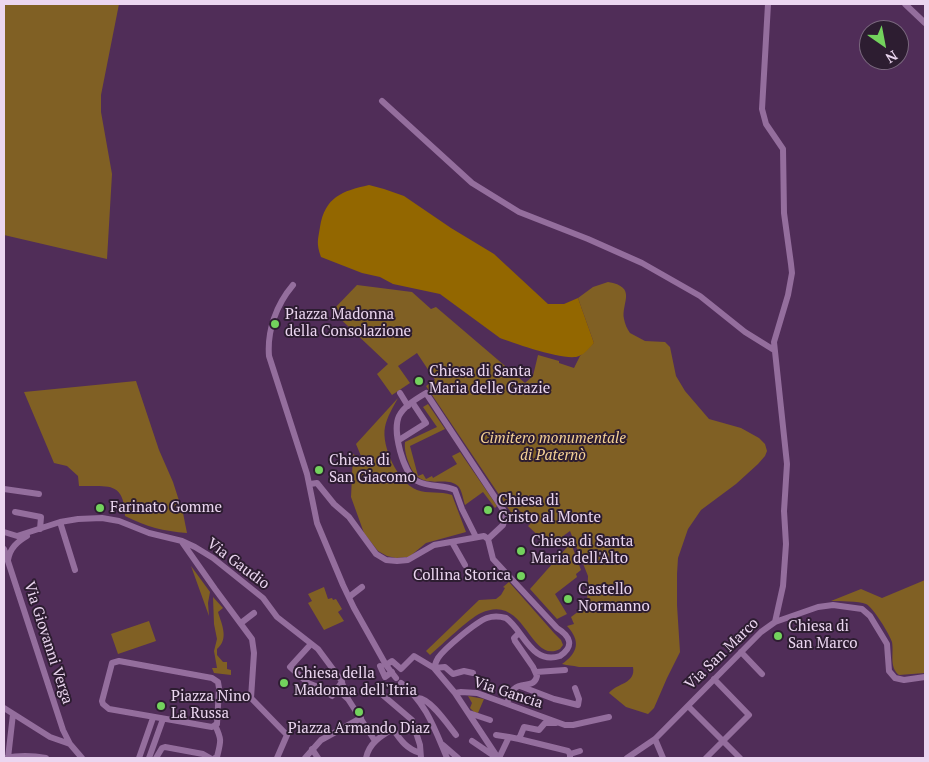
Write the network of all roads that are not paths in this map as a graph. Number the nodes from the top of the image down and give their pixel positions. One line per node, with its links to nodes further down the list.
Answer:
1 (768, 4): 6 (street)
2 (906, 4): 3 (street)
3 (925, 23)
4 (382, 101): 6 (street)
5 (293, 285): 10 (street)
6 (774, 350): 31 (street)
7 (400, 394): 8 (street)
8 (410, 404): 9 (street); 9 (street); 19 (street)
9 (399, 440): 18 (street)
10 (310, 484): 21 (street); 29 (street)
11 (4, 489): 12 (street)
12 (39, 494)
13 (15, 512): 15 (street)
14 (60, 522): 15 (street, Via Gaudio); 20 (street, Via Gaudio); 27 (street)
15 (40, 529): 17 (street, Via Gaudio)
16 (4, 532): 17 (street)
17 (32, 532): 24 (street)
18 (476, 538): 19 (street); 21 (street)
19 (488, 539): 33 (street)
20 (182, 541): 23 (street, Via Gaudio); 25 (street)
21 (452, 542): 26 (street)
22 (4, 548): 24 (street, Via Giovanni Verga)
23 (206, 554): 25 (street); 34 (street, Via Gaudio)
24 (8, 561): 62 (street, Via Giovanni Verga)
25 (196, 563): 32 (street)
26 (465, 565)
27 (76, 570)
28 (362, 587): 29 (street)
29 (348, 597): 36 (street)
30 (254, 614): 32 (street)
31 (776, 622): 35 (street, Via San Marco); 42 (street, Via San Marco)
32 (241, 623): 86 (street)
33 (519, 633): 37 (street); 39 (street)
34 (310, 641): 48 (street); 58 (street, Via Gaudio)
35 (741, 652): 41 (street); 43 (street, Via San Marco)
36 (383, 665): 37 (street, Via Gancia); 49 (street)
37 (434, 668): 40 (street); 47 (street, Via Gancia)
38 (565, 670): 39 (street)
39 (536, 672): 44 (street)
40 (473, 673)
41 (762, 674)
42 (925, 677)
43 (714, 679): 51 (street, Via San Marco); 71 (street)
44 (519, 686): 45 (street); 50 (street)
45 (575, 688)
46 (378, 691): 77 (street)
47 (455, 693): 50 (street, Via Gancia); 53 (street)
48 (332, 696)
49 (418, 698): 63 (street); 72 (street)
50 (507, 703): 60 (street, Via Gancia)
51 (688, 706): 68 (street, Via San Marco); 71 (street)
52 (4, 708): 54 (street)
53 (469, 713): 59 (street); 92 (street)
54 (13, 714): 66 (street); 78 (street)
55 (609, 717): 60 (street, Via Gancia)
56 (153, 718): 57 (street); 61 (street); 81 (street)
57 (163, 720): 61 (street); 82 (street)
58 (358, 720): 69 (street); 74 (street)
59 (490, 720)
60 (560, 722): 67 (street)
61 (215, 725): 85 (street)
62 (63, 730): 66 (street); 73 (street, Via Giovanni Verga)
63 (456, 735)
64 (496, 735): 65 (street)
65 (509, 737): 67 (street); 92 (street)
66 (54, 739): 73 (street)
67 (519, 739): 76 (street)
68 (655, 739): 93 (street, Via San Marco); 94 (street)
69 (375, 741): 77 (street); 89 (street)
70 (472, 741): 92 (street)
71 (723, 741): 95 (street); 96 (street)
72 (440, 743): 90 (street); 91 (street)
73 (70, 744): 75 (street, Via Giovanni Verga)
74 (313, 748): 87 (street); 88 (street)
75 (74, 755): 80 (street, Via Giovanni Verga)
76 (574, 755)
77 (421, 756)
78 (6, 758): 79 (street)
79 (44, 758)
80 (82, 758)
81 (141, 758)
82 (148, 758)
83 (156, 758): 84 (street)
84 (210, 758)
85 (215, 758)
86 (277, 758)
87 (305, 758)
88 (318, 758)
89 (366, 758)
90 (447, 758)
91 (458, 758)
92 (498, 758)
93 (627, 758)
94 (663, 758)
95 (706, 758)
96 (740, 758)

